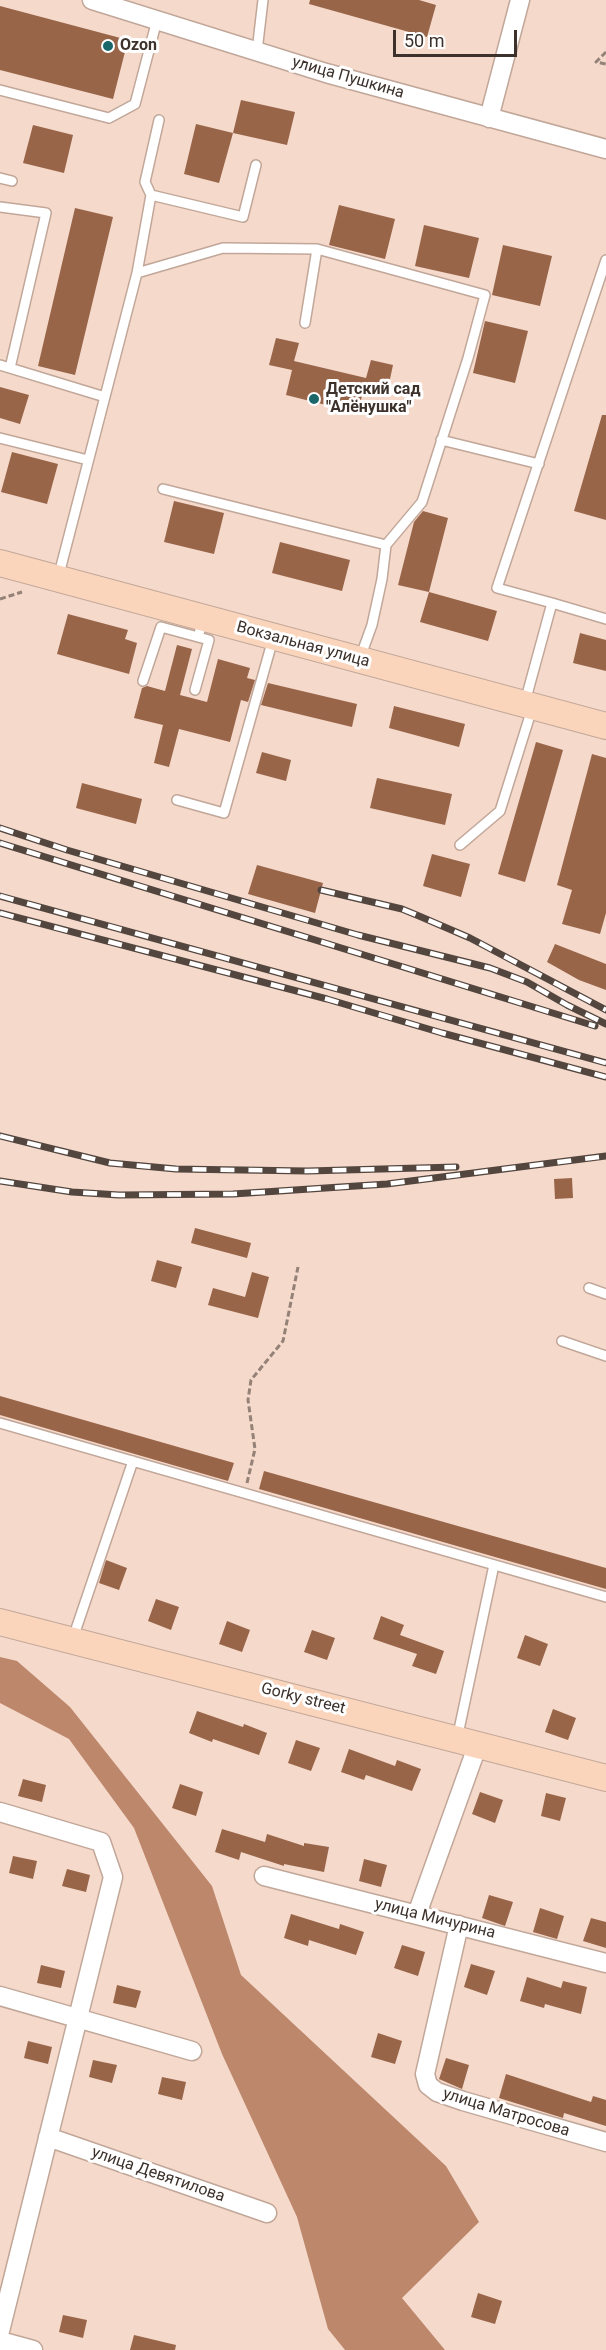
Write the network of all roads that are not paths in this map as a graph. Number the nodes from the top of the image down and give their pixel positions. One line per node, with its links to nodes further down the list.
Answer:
1 (92, 0): 4 (street, улица Пушкина)
2 (263, 0): 5 (lane)
3 (520, 0): 7 (street)
4 (157, 20): 5 (street, улица Пушкина); 6 (lane)
5 (257, 51): 7 (street, улица Пушкина)
6 (0, 90)
7 (489, 118): 9 (street, улица Пушкина)
8 (159, 120): 13 (lane)
9 (606, 149)
10 (256, 165): 13 (lane)
11 (0, 178): 12 (lane)
12 (12, 180)
13 (151, 195): 17 (lane)
14 (0, 207): 19 (lane)
15 (317, 249): 17 (lane); 18 (lane); 22 (lane)
16 (606, 260): 24 (lane)
17 (137, 273): 20 (lane)
18 (305, 323)
19 (5, 366): 20 (lane)
20 (105, 397): 23 (lane)
21 (0, 438): 23 (lane)
22 (441, 440): 24 (lane); 26 (lane)
23 (88, 460): 28 (lane)
24 (539, 465): 29 (lane)
25 (163, 489): 26 (lane)
26 (386, 545): 33 (lane)
27 (0, 563): 28 (main road, Вокзальная улица)
28 (58, 579): 31 (main road, Вокзальная улица)
29 (552, 603): 30 (lane); 36 (lane)
30 (606, 619)
31 (201, 628): 32 (main road, Вокзальная улица); 34 (lane); 35 (lane)
32 (274, 637): 33 (main road, Вокзальная улица); 38 (lane)
33 (359, 660): 36 (main road, Вокзальная улица)
34 (143, 681)
35 (195, 690)
36 (529, 706): 37 (main road, Вокзальная улица); 39 (lane)
37 (606, 726)
38 (177, 800)
39 (460, 845)
40 (589, 1288): 41 (lane)
41 (606, 1294)
42 (562, 1341): 43 (lane)
43 (606, 1356)
44 (0, 1423): 45 (lane)
45 (133, 1461): 46 (lane); 49 (lane)
46 (494, 1565): 47 (lane); 50 (lane)
47 (606, 1597)
48 (0, 1622): 49 (main road, Gorky street)
49 (72, 1641): 50 (main road, Gorky street)
50 (468, 1741): 51 (main road, Gorky street); 54 (street)
51 (606, 1778)
52 (0, 1812): 58 (street)
53 (264, 1876): 54 (street, улица Мичурина)
54 (417, 1914): 55 (street, улица Мичурина)
55 (459, 1925): 56 (street, улица Мичурина); 61 (street, улица Матросова)
56 (606, 1963)
57 (0, 1996): 58 (street)
58 (78, 2018): 59 (street); 60 (street)
59 (192, 2051)
60 (48, 2137): 62 (street, улица Девятилова); 63 (street)
61 (606, 2142)
62 (267, 2213)
63 (0, 2331)
64 (0, 2341): 65 (street)
65 (33, 2350)

